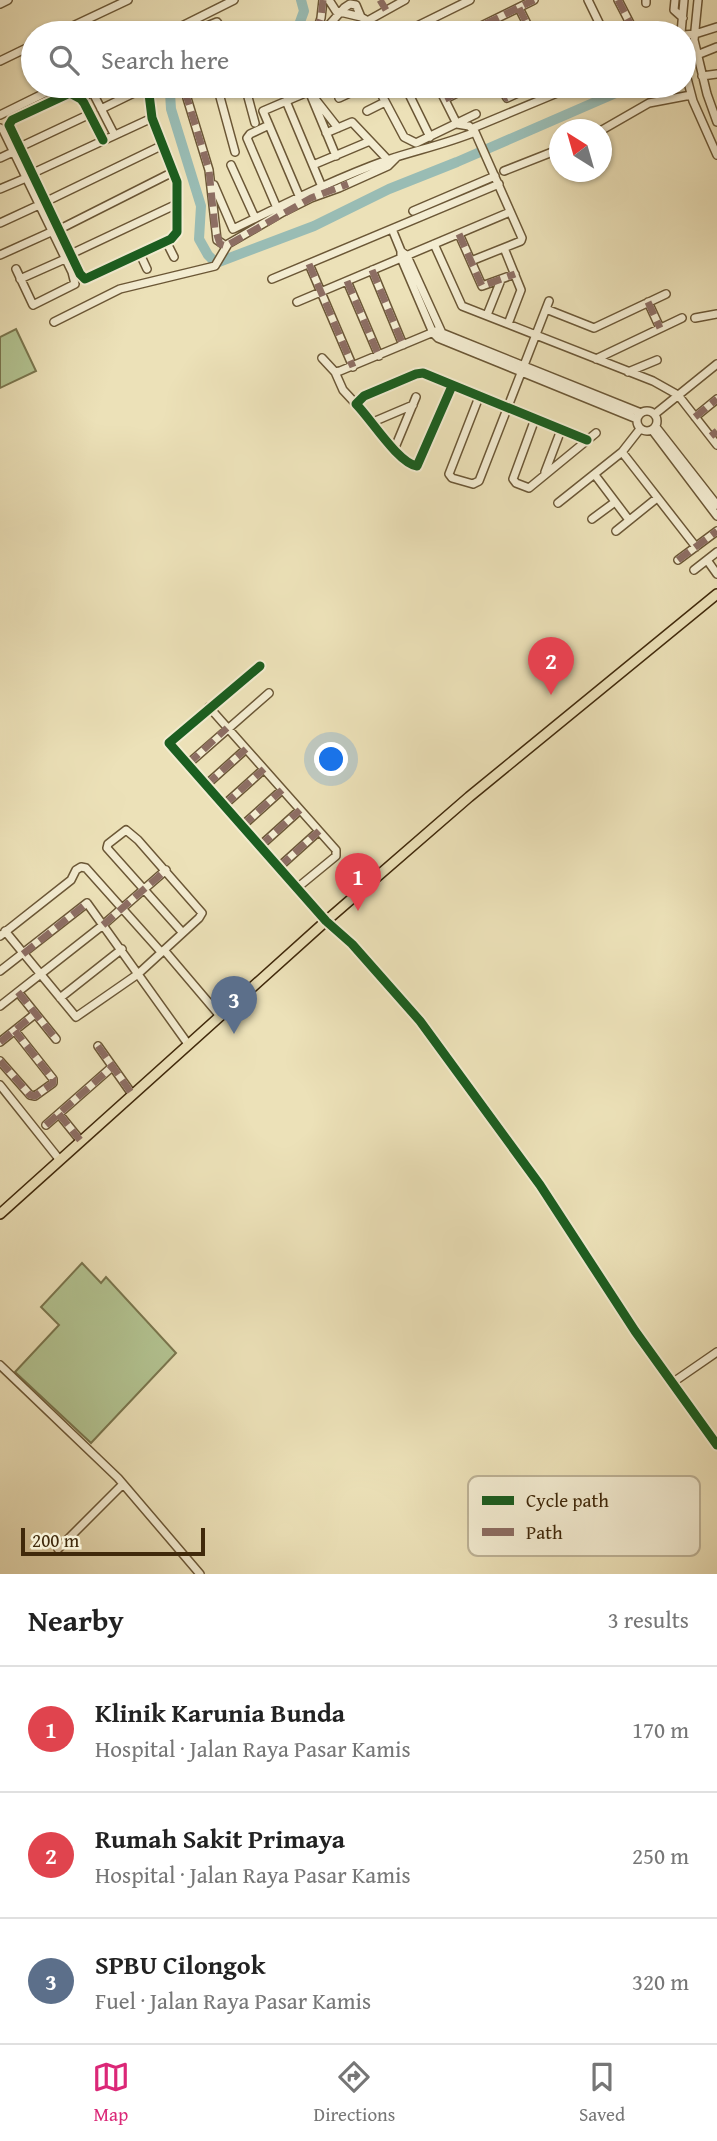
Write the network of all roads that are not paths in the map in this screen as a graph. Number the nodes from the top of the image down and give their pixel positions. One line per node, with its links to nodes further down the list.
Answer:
1 (8, 0): 16 (street)
2 (128, 0): 22 (street)
3 (234, 0): 23 (street)
4 (323, 0): 24 (street)
5 (329, 0): 19 (street)
6 (380, 0): 18 (street)
7 (405, 0): 18 (street)
8 (534, 0): 17 (street)
9 (588, 0): 29 (street)
10 (618, 0): 30 (street)
11 (675, 0): 20 (street)
12 (684, 0): 20 (street)
13 (698, 0): 32 (street)
14 (465, 1): 26 (street)
15 (356, 2): 19 (street); 21 (street)
16 (0, 4)
17 (519, 8): 27 (street); 28 (street)
18 (386, 10): 21 (street)
19 (340, 12): 21 (street); 25 (street)
20 (683, 18): 31 (street)
21 (368, 20)
22 (83, 21)
23 (192, 21)
24 (320, 21)
25 (332, 21)
26 (428, 21)
27 (492, 21)
28 (526, 21)
29 (598, 21)
30 (629, 21)
31 (683, 21)
32 (696, 23)
33 (717, 27): 34 (street)
34 (696, 34)
35 (696, 44): 38 (street)
36 (717, 47): 38 (street)
37 (21, 51): 39 (street)
38 (697, 55): 41 (street)
39 (0, 61)
40 (717, 74): 41 (street)
41 (702, 76): 68 (street)
42 (35, 98): 66 (street)
43 (57, 98): 82 (street)
44 (89, 98): 64 (street)
45 (93, 98): 62 (street)
46 (123, 98): 62 (street)
47 (150, 98): 67 (street)
48 (187, 98): 115 (street)
49 (220, 98): 83 (street)
50 (248, 98): 69 (street)
51 (295, 98): 60 (street)
52 (311, 98): 76 (street)
53 (314, 98): 74 (street)
54 (383, 98): 61 (street)
55 (411, 98): 78 (street)
56 (547, 98): 75 (street)
57 (675, 98): 71 (street)
58 (692, 98): 85 (street)
59 (444, 99): 70 (street)
60 (286, 102): 72 (street); 91 (street)
61 (385, 103): 63 (street); 78 (street)
62 (101, 109): 77 (street)
63 (367, 111)
64 (90, 114): 79 (street); 82 (street)
65 (476, 114): 70 (street)
66 (0, 115)
67 (152, 118): 77 (street); 81 (street)
68 (717, 122)
69 (255, 123)
70 (457, 124): 75 (street); 78 (street)
71 (612, 124)
72 (269, 125): 100 (street); 103 (street)
73 (0, 128): 82 (street)
74 (338, 128): 76 (street); 80 (street)
75 (474, 130): 87 (street); 95 (street)
76 (326, 133): 86 (street)
77 (114, 134): 79 (street)
78 (430, 137)
79 (103, 140): 94 (street)
80 (370, 141): 86 (street); 89 (street)
81 (163, 145): 93 (street); 101 (street)
82 (16, 150): 88 (street); 94 (street)
83 (235, 152)
84 (549, 153): 92 (street)
85 (717, 155)
86 (336, 156): 91 (street)
87 (397, 157): 89 (street); 115 (street)
88 (0, 158)
89 (388, 160): 98 (street)
90 (231, 165): 106 (street)
91 (313, 165): 98 (street)
92 (504, 171)
93 (173, 173): 102 (street); 108 (street)
94 (29, 176): 99 (street); 101 (street)
95 (495, 176): 96 (street); 104 (street)
96 (499, 184): 105 (street); 109 (street)
97 (214, 186): 106 (street)
98 (322, 187): 100 (street)
99 (0, 189)
100 (300, 198): 103 (street)
101 (42, 203): 107 (street); 108 (street); 110 (street)
102 (177, 204): 112 (street); 119 (street)
103 (277, 208): 106 (street)
104 (413, 211)
105 (510, 212): 111 (street); 114 (street)
106 (255, 218)
107 (0, 223)
108 (60, 229): 119 (street)
109 (392, 229): 118 (street); 122 (street)
110 (51, 232): 117 (street); 119 (street)
111 (459, 234): 113 (street); 121 (street)
112 (166, 241): 116 (street); 120 (street)
113 (434, 244): 118 (street); 136 (street)
114 (504, 248): 121 (street); 126 (street)
115 (225, 250): 139 (street)
116 (140, 254): 119 (street); 124 (street)
117 (0, 255)
118 (403, 255): 125 (street); 142 (street)
119 (68, 257): 127 (street); 127 (street)
120 (174, 257)
121 (471, 261): 129 (street)
122 (309, 264): 128 (street); 131 (street)
123 (16, 269): 127 (street)
124 (147, 269)
125 (372, 270): 130 (street); 144 (street)
126 (514, 274): 129 (street); 140 (street)
127 (20, 279)
128 (272, 279)
129 (501, 279): 136 (street)
130 (347, 281): 131 (street); 145 (street)
131 (321, 292): 133 (street); 150 (street)
132 (666, 294): 134 (street)
133 (297, 302)
134 (648, 302): 141 (street); 143 (street)
135 (717, 314): 138 (street)
136 (487, 315): 140 (street)
137 (682, 318): 141 (street)
138 (695, 318)
139 (54, 321)
140 (509, 324): 143 (street)
141 (660, 328): 147 (street)
142 (436, 331): 144 (street); 151 (street)
143 (535, 335): 147 (street); 151 (street)
144 (403, 345): 145 (street)
145 (379, 356): 150 (street)
146 (322, 358): 152 (street)
147 (596, 359): 153 (street)
148 (657, 360): 153 (street)
149 (717, 364): 155 (street)
150 (353, 367): 152 (street)
151 (523, 370): 159 (street); 161 (street)
152 (335, 372): 158 (street)
153 (628, 373): 155 (street)
154 (452, 386): 156 (street); 158 (street); 172 (street)
155 (678, 395): 160 (street); 162 (street)
156 (479, 397): 159 (street); 159 (street)
157 (717, 399): 162 (street)
158 (356, 404): 164 (street)
159 (508, 408): 163 (street)
160 (656, 414): 161 (street); 166 (street)
161 (639, 416): 165 (street)
162 (695, 417): 169 (street)
163 (535, 419): 167 (street); 174 (street)
164 (373, 422): 172 (street); 172 (street)
165 (640, 429): 166 (street); 173 (street)
166 (654, 429): 179 (street); 180 (street)
167 (561, 430): 170 (street); 174 (street)
168 (596, 433): 170 (street)
169 (714, 434): 171 (street)
170 (587, 440): 174 (street)
171 (717, 444)
172 (394, 450)
173 (622, 452): 175 (street); 176 (street)
174 (544, 474)
175 (595, 475): 177 (street); 178 (street)
176 (657, 498): 182 (street); 185 (street)
177 (615, 502): 181 (street); 182 (street)
178 (558, 503)
179 (717, 505)
180 (717, 516)
181 (592, 519)
182 (629, 520): 183 (street)
183 (616, 531)
184 (717, 531): 185 (street)
185 (696, 547): 187 (street)
186 (717, 552): 188 (street)
187 (678, 560)
188 (708, 560): 189 (street); 190 (street)
189 (694, 570)
190 (717, 574)
191 (717, 594): 211 (main road)
192 (260, 666): 194 (street)
193 (269, 693): 195 (street)
194 (209, 708): 195 (street); 197 (street)
195 (227, 728): 196 (street); 197 (street)
196 (246, 749): 198 (street); 199 (street)
197 (188, 764): 199 (street)
198 (264, 769): 200 (street); 201 (street)
199 (206, 785): 201 (street)
200 (282, 790): 202 (street); 203 (street)
201 (225, 805): 203 (street)
202 (300, 810): 204 (street); 205 (street)
203 (242, 825): 205 (street)
204 (319, 831): 206 (street); 208 (street)
205 (260, 846): 206 (street)
206 (279, 867): 208 (street)
207 (166, 870): 209 (street); 209 (street); 213 (street)
208 (297, 888): 211 (street)
209 (143, 889): 210 (street); 213 (street)
210 (122, 908): 212 (street); 214 (street); 216 (street)
211 (326, 920): 225 (main road); 242 (street)
212 (103, 925): 215 (street); 217 (street); 219 (street)
213 (182, 932): 216 (street)
214 (3, 933): 217 (street)
215 (122, 949): 220 (street); 222 (street)
216 (162, 951): 220 (street); 225 (street)
217 (23, 954): 218 (street); 219 (street)
218 (0, 971)
219 (39, 974): 221 (street); 222 (street)
220 (138, 974): 222 (street); 229 (street)
221 (18, 992): 223 (street); 224 (street)
222 (60, 998)
223 (0, 1006)
224 (35, 1014): 226 (street); 227 (street)
225 (220, 1016): 229 (main road)
226 (15, 1031): 228 (street); 231 (street)
227 (56, 1039)
228 (0, 1042)
229 (188, 1044): 234 (main road)
230 (98, 1045): 232 (street)
231 (0, 1061)
232 (112, 1067): 234 (street); 235 (street)
233 (1, 1089): 238 (street)
234 (132, 1094): 237 (main road)
235 (59, 1114): 236 (street); 237 (street)
236 (46, 1125)
237 (80, 1140): 238 (main road)
238 (59, 1159): 239 (main road)
239 (0, 1214)
240 (717, 1352): 242 (street)
241 (0, 1365): 244 (street)
242 (672, 1383): 243 (street)
243 (717, 1445)
244 (123, 1484): 245 (street); 246 (street)
245 (58, 1549)
246 (200, 1574)

